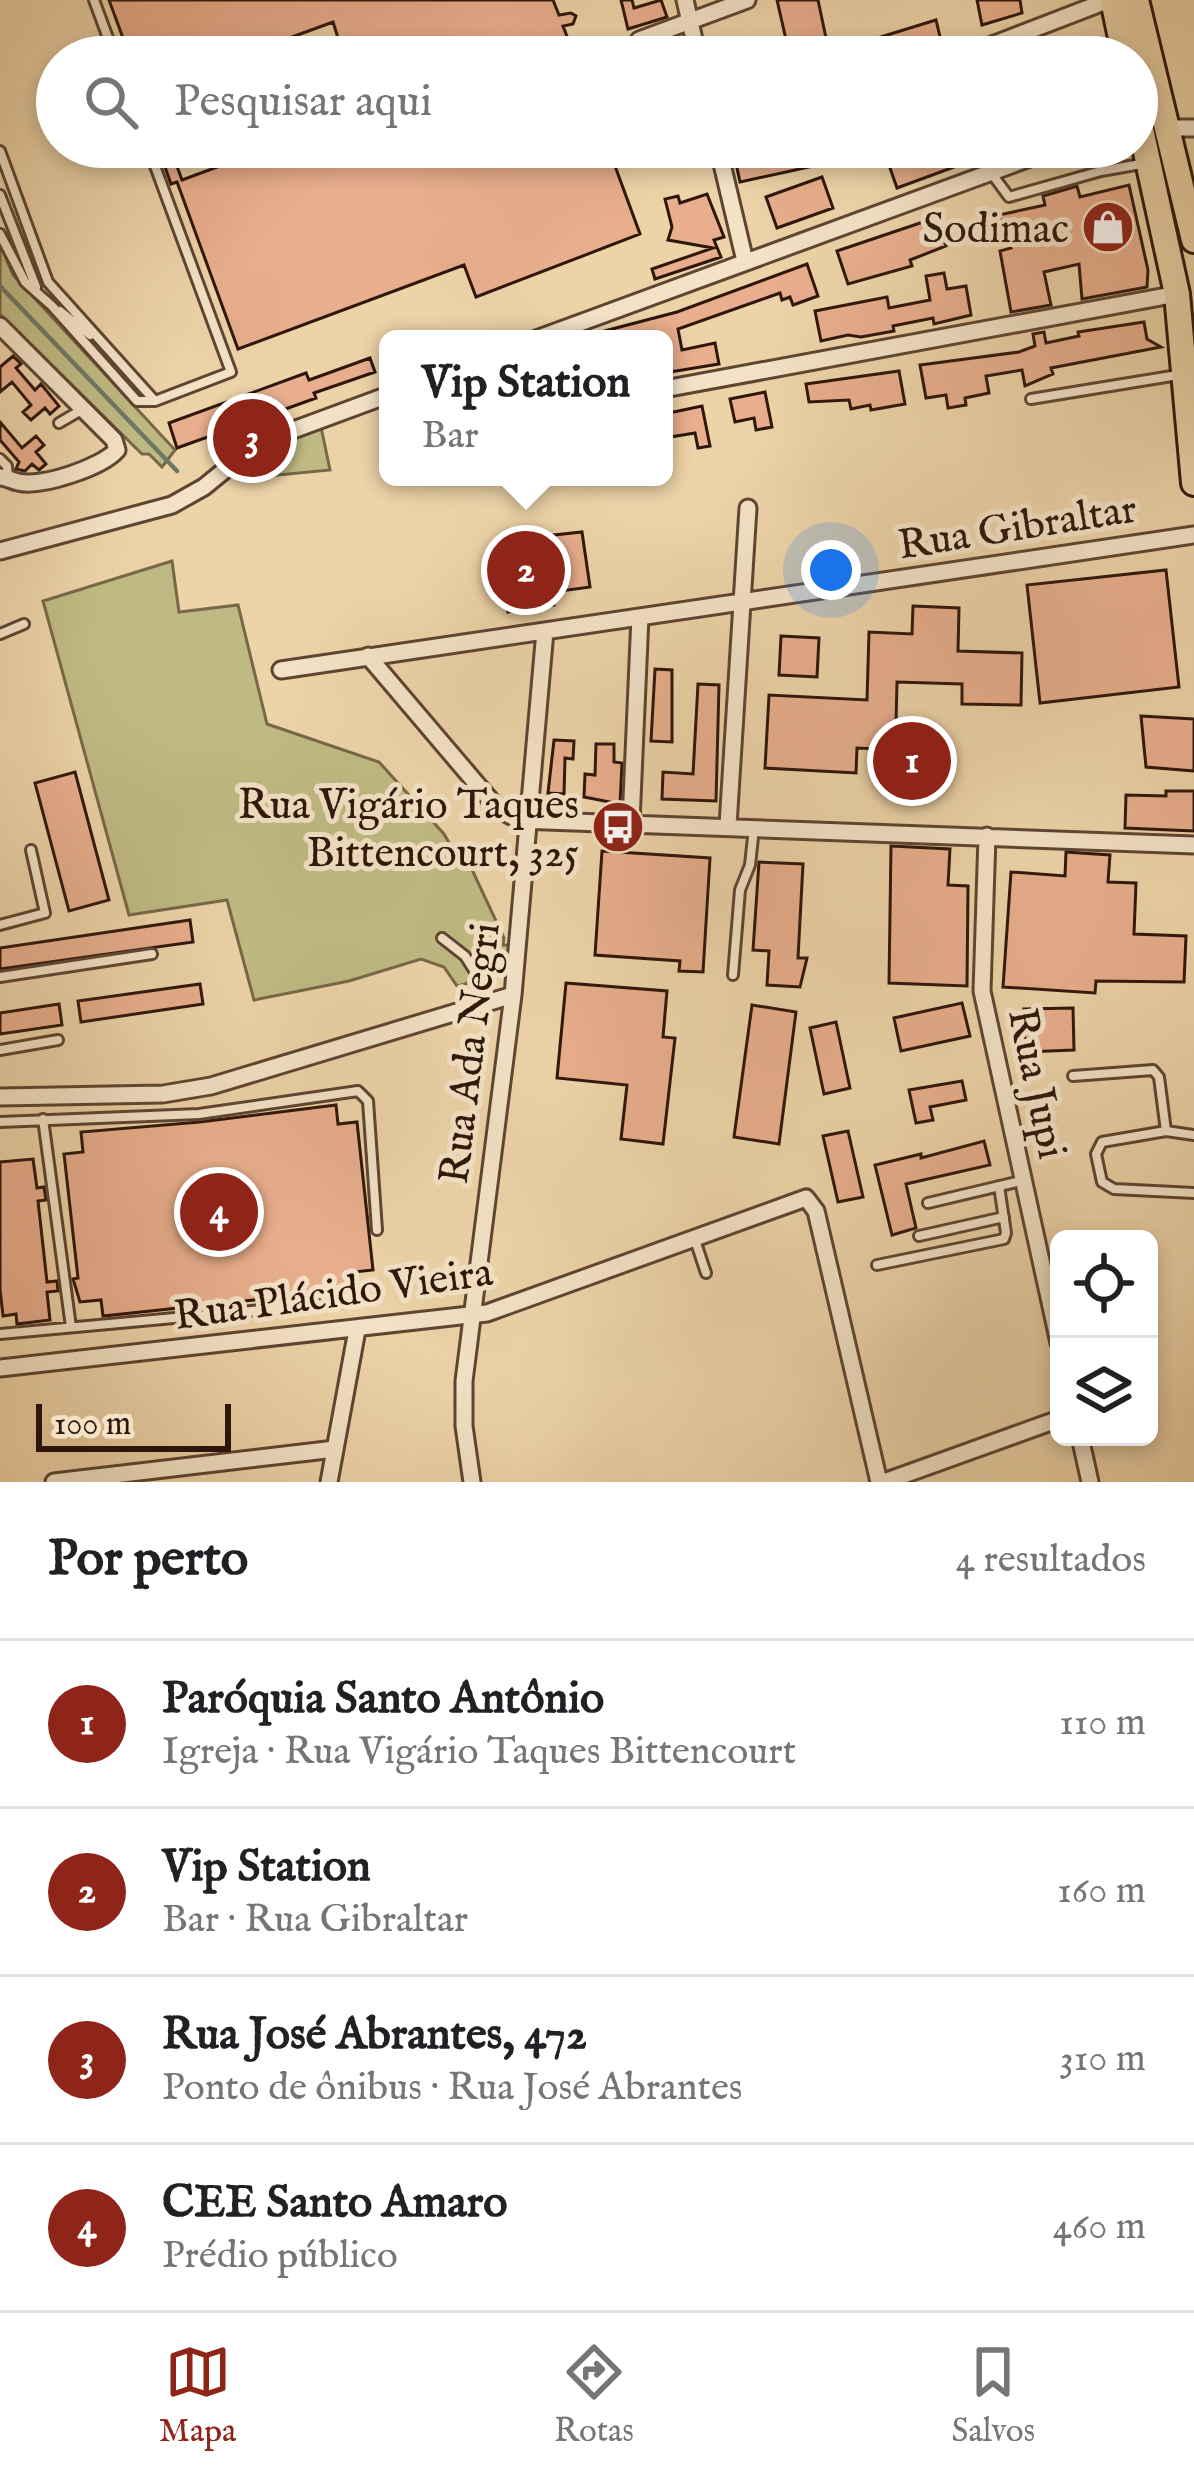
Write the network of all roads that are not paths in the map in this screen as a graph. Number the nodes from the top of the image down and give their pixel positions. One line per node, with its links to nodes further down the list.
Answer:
1 (94, 0): 7 (lane)
2 (685, 0): 6 (street)
3 (747, 0): 6 (street)
4 (1111, 0): 10 (street); 11 (main road)
5 (1136, 0): 12 (main road)
6 (690, 20): 8 (street); 9 (street)
7 (107, 36)
8 (649, 36)
9 (693, 36)
10 (1016, 36)
11 (1120, 36)
12 (1149, 36)
13 (1158, 61): 14 (main road)
14 (1182, 128): 25 (main road)
15 (0, 151): 33 (lane)
16 (156, 168): 38 (lane)
17 (723, 168): 26 (street)
18 (1003, 168): 22 (street)
19 (1117, 168): 21 (lane)
20 (1149, 168): 28 (main road)
21 (1101, 171): 22 (lane)
22 (992, 172): 26 (street)
23 (0, 195): 27 (lane)
24 (0, 234): 27 (lane)
25 (1194, 240)
26 (745, 261): 31 (street)
27 (40, 293): 29 (lane)
28 (1177, 294): 32 (main road); 34 (main road); 35 (street)
29 (52, 306): 33 (lane); 38 (lane)
30 (0, 326): 39 (street)
31 (571, 330)
32 (1194, 338)
33 (100, 343): 38 (lane)
34 (1183, 374): 37 (lane); 43 (main road)
35 (673, 387)
36 (379, 399): 46 (street)
37 (1031, 399)
38 (155, 401)
39 (83, 409): 40 (lane); 42 (street)
40 (59, 423)
41 (0, 459): 42 (lane)
42 (4, 477)
43 (1194, 483)
44 (748, 508): 47 (street)
45 (1194, 535): 47 (street, Rua Gibraltar)
46 (0, 551)
47 (740, 603): 48 (street, Rua Gibraltar); 56 (street)
48 (640, 617): 50 (street, Rua Gibraltar); 55 (street)
49 (24, 624): 51 (lane)
50 (545, 631): 52 (street, Rua Gibraltar); 54 (street, Rua Ada Negri)
51 (0, 634)
52 (368, 656): 53 (street, Rua Gibraltar); 54 (street)
53 (281, 670)
54 (530, 821): 55 (street); 66 (street, Rua Ada Negri)
55 (631, 823): 56 (street)
56 (728, 825): 57 (street)
57 (754, 826): 58 (street); 64 (lane)
58 (987, 836): 59 (street); 76 (street, Rua Jupi)
59 (1194, 845)
60 (31, 850): 61 (lane)
61 (0, 925)
62 (442, 938): 67 (lane)
63 (152, 954): 65 (lane)
64 (733, 975)
65 (0, 977)
66 (513, 995): 67 (street); 87 (street, Rua Ada Negri)
67 (494, 1001): 71 (street)
68 (58, 1040): 69 (lane)
69 (0, 1050)
70 (1073, 1076): 74 (lane)
71 (0, 1097)
72 (43, 1119): 73 (lane); 81 (lane); 88 (lane)
73 (0, 1122)
74 (1166, 1130): 75 (lane); 78 (lane)
75 (1194, 1135)
76 (1023, 1180): 77 (lane); 91 (street, Rua Jupi)
77 (999, 1186): 79 (lane); 80 (lane)
78 (1194, 1192)
79 (928, 1203)
80 (1004, 1217): 82 (lane); 84 (lane)
81 (377, 1230)
82 (919, 1236)
83 (694, 1238): 85 (lane); 87 (street, Rua Plácido Vieira); 100 (street, Rua Plácido Vieira)
84 (877, 1265)
85 (706, 1273)
86 (348, 1302): 88 (lane)
87 (472, 1316): 89 (street, Rua Plácido Vieira); 99 (street, Rua Ada Negri)
88 (71, 1328): 90 (lane)
89 (357, 1330): 92 (street, Rua Plácido Vieira); 95 (street)
90 (0, 1334)
91 (1058, 1338)
92 (0, 1368)
93 (1050, 1422): 100 (street)
94 (1082, 1446): 101 (street)
95 (335, 1449): 96 (street); 98 (street)
96 (171, 1476): 97 (street)
97 (54, 1482)
98 (329, 1482)
99 (472, 1482)
100 (882, 1482)
101 (1090, 1482)

